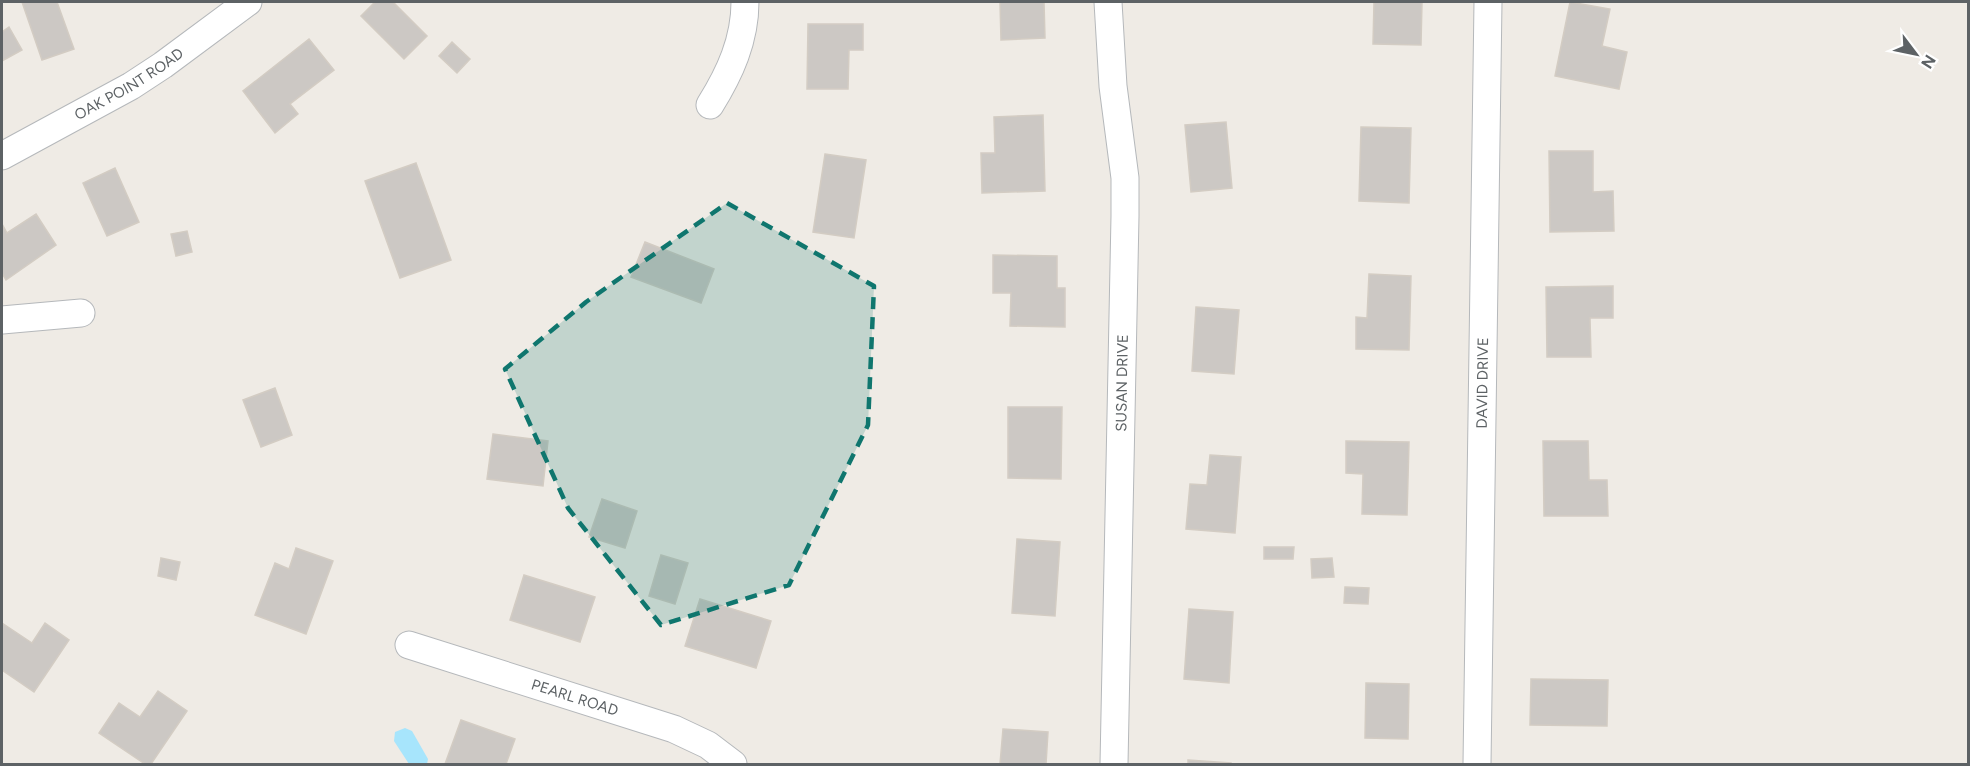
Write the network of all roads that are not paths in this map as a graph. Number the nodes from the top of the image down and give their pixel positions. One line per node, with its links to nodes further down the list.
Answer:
1 (248, 2): 6 (street, OAK POINT ROAD)
2 (745, 2): 5 (street)
3 (1108, 2): 11 (street, SUSAN DRIVE)
4 (1488, 2): 12 (street, DAVID DRIVE)
5 (710, 105)
6 (2, 156)
7 (81, 313): 8 (street)
8 (2, 320)
9 (409, 645): 10 (street, PEARL ROAD)
10 (733, 765)
11 (1114, 765)
12 (1477, 765)

